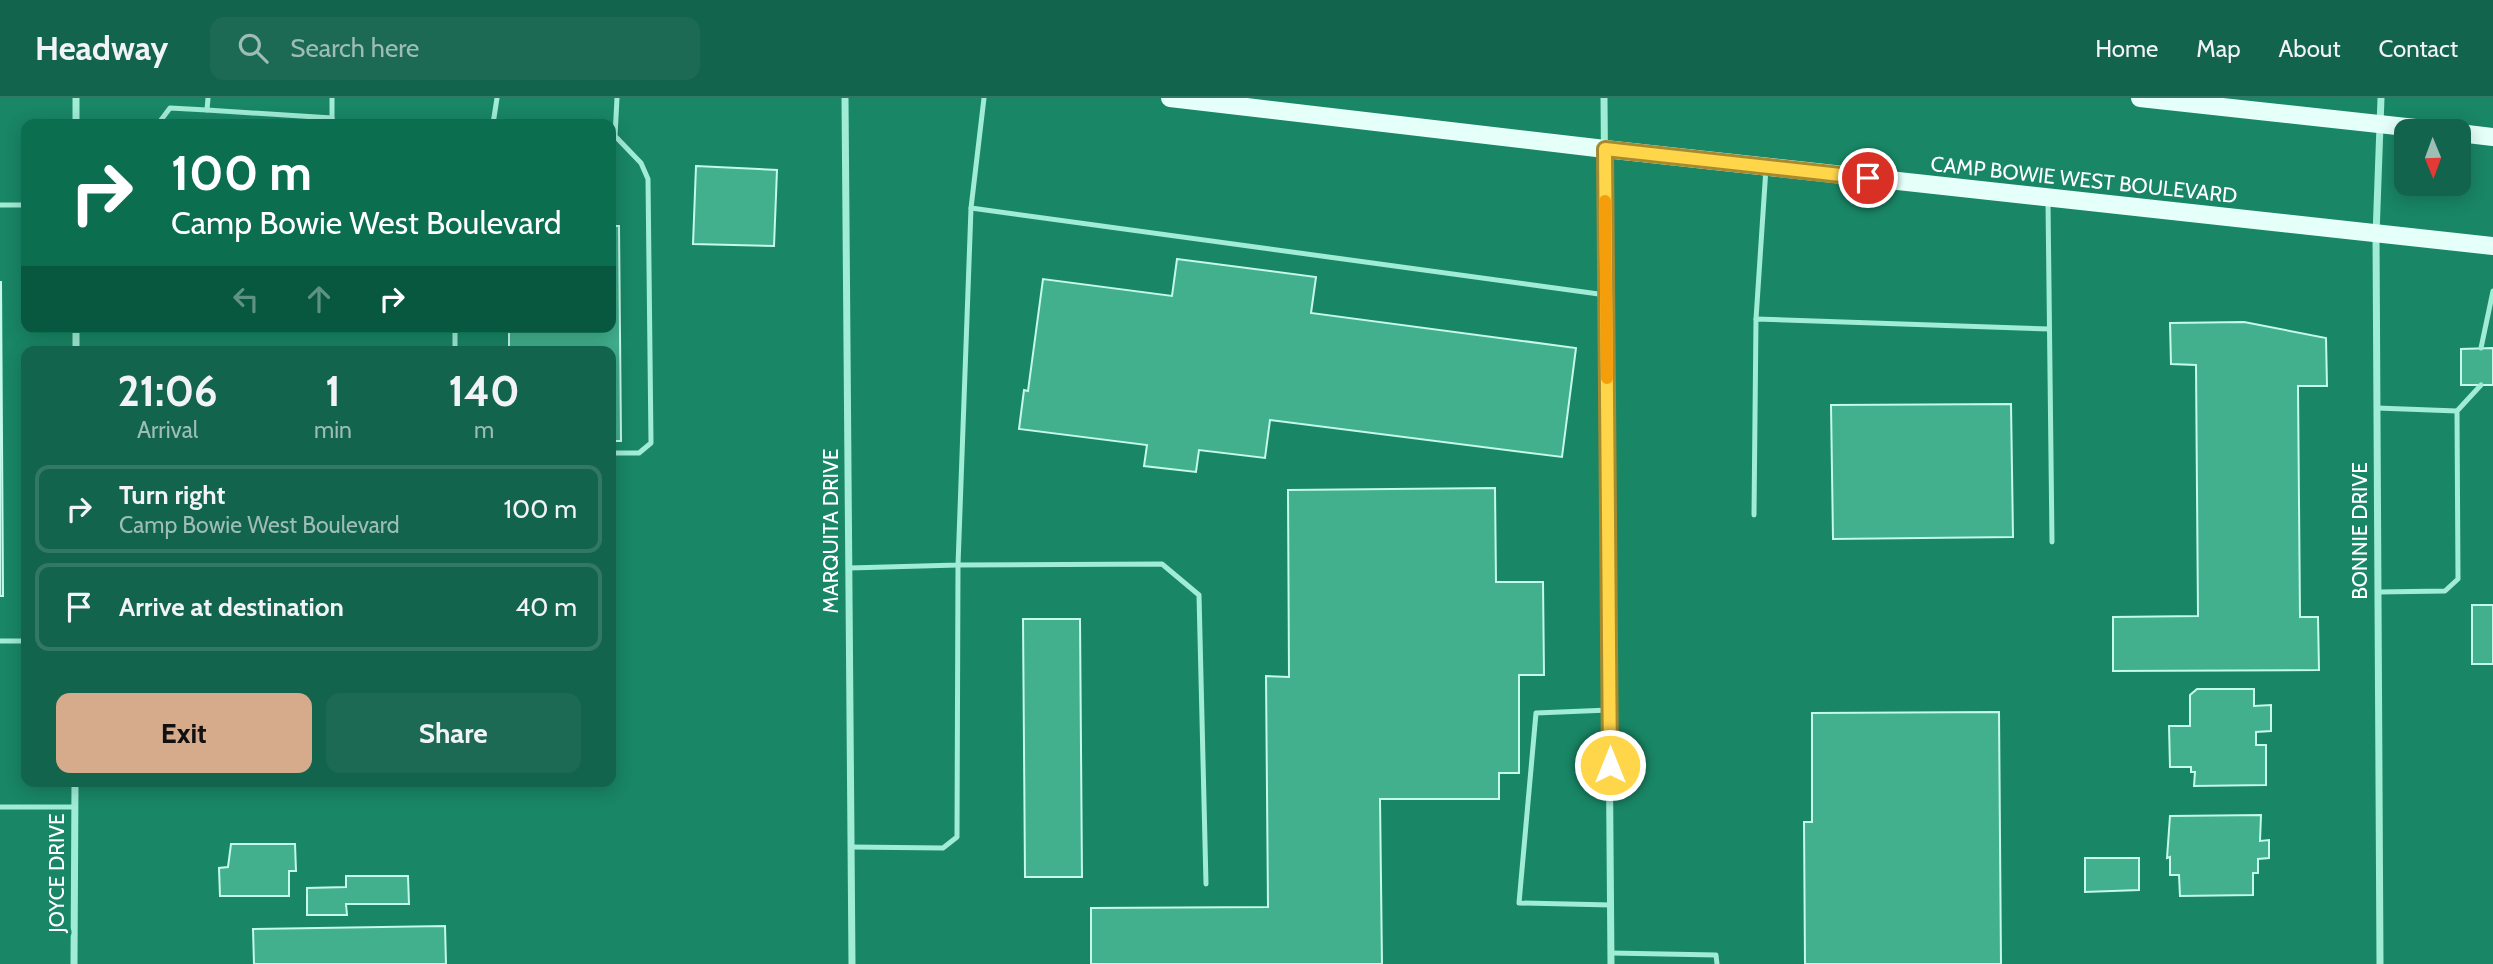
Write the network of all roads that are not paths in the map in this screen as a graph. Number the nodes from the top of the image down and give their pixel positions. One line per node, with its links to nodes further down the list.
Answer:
1 (76, 98): 13 (street)
2 (208, 98): 12 (lane)
3 (332, 98): 16 (lane)
4 (497, 98): 17 (lane)
5 (617, 98): 18 (lane)
6 (845, 98): 44 (street, MARQUITA DRIVE)
7 (984, 98): 29 (lane)
8 (1170, 98): 24 (main road, CAMP BOWIE WEST BOULEVARD)
9 (1604, 98): 24 (street)
10 (2140, 98): 19 (main road)
11 (2381, 98): 19 (street, BONNIE DRIVE)
12 (207, 110): 14 (lane); 15 (lane)
13 (76, 119)
14 (162, 119)
15 (309, 119)
16 (332, 119)
17 (494, 119)
18 (616, 119)
19 (2381, 124): 20 (main road); 30 (street, BONNIE DRIVE)
20 (2394, 125)
21 (2471, 134): 23 (main road)
22 (616, 137): 40 (lane)
23 (2493, 137)
24 (1605, 149): 25 (main road, CAMP BOWIE WEST BOULEVARD); 33 (street)
25 (1766, 167): 26 (main road, CAMP BOWIE WEST BOULEVARD); 34 (lane)
26 (2048, 199): 30 (main road, CAMP BOWIE WEST BOULEVARD); 35 (lane)
27 (0, 205): 28 (lane)
28 (21, 205)
29 (971, 208): 33 (lane); 43 (lane)
30 (2376, 235): 31 (main road, CAMP BOWIE WEST BOULEVARD); 38 (street, BONNIE DRIVE)
31 (2493, 246)
32 (2493, 291): 36 (lane)
33 (1606, 295): 48 (street)
34 (1756, 319): 35 (lane); 41 (lane)
35 (2049, 329): 42 (lane)
36 (2481, 348)
37 (2482, 385): 39 (lane)
38 (2377, 408): 39 (lane); 45 (street, BONNIE DRIVE)
39 (2457, 411): 45 (lane)
40 (616, 453)
41 (1754, 515)
42 (2052, 542)
43 (958, 565): 44 (lane); 52 (lane); 53 (lane)
44 (849, 568): 52 (street, MARQUITA DRIVE)
45 (2378, 592): 60 (street, BONNIE DRIVE)
46 (0, 641): 47 (lane)
47 (21, 641)
48 (1609, 710): 54 (street); 54 (lane)
49 (75, 787): 51 (street, JOYCE DRIVE)
50 (0, 807): 51 (lane)
51 (75, 807): 56 (street, JOYCE DRIVE)
52 (851, 847): 57 (street, MARQUITA DRIVE)
53 (1206, 884)
54 (1611, 905): 55 (street)
55 (1611, 953): 58 (street); 59 (lane)
56 (74, 964)
57 (852, 964)
58 (1611, 964)
59 (1717, 964)
60 (2380, 964)

